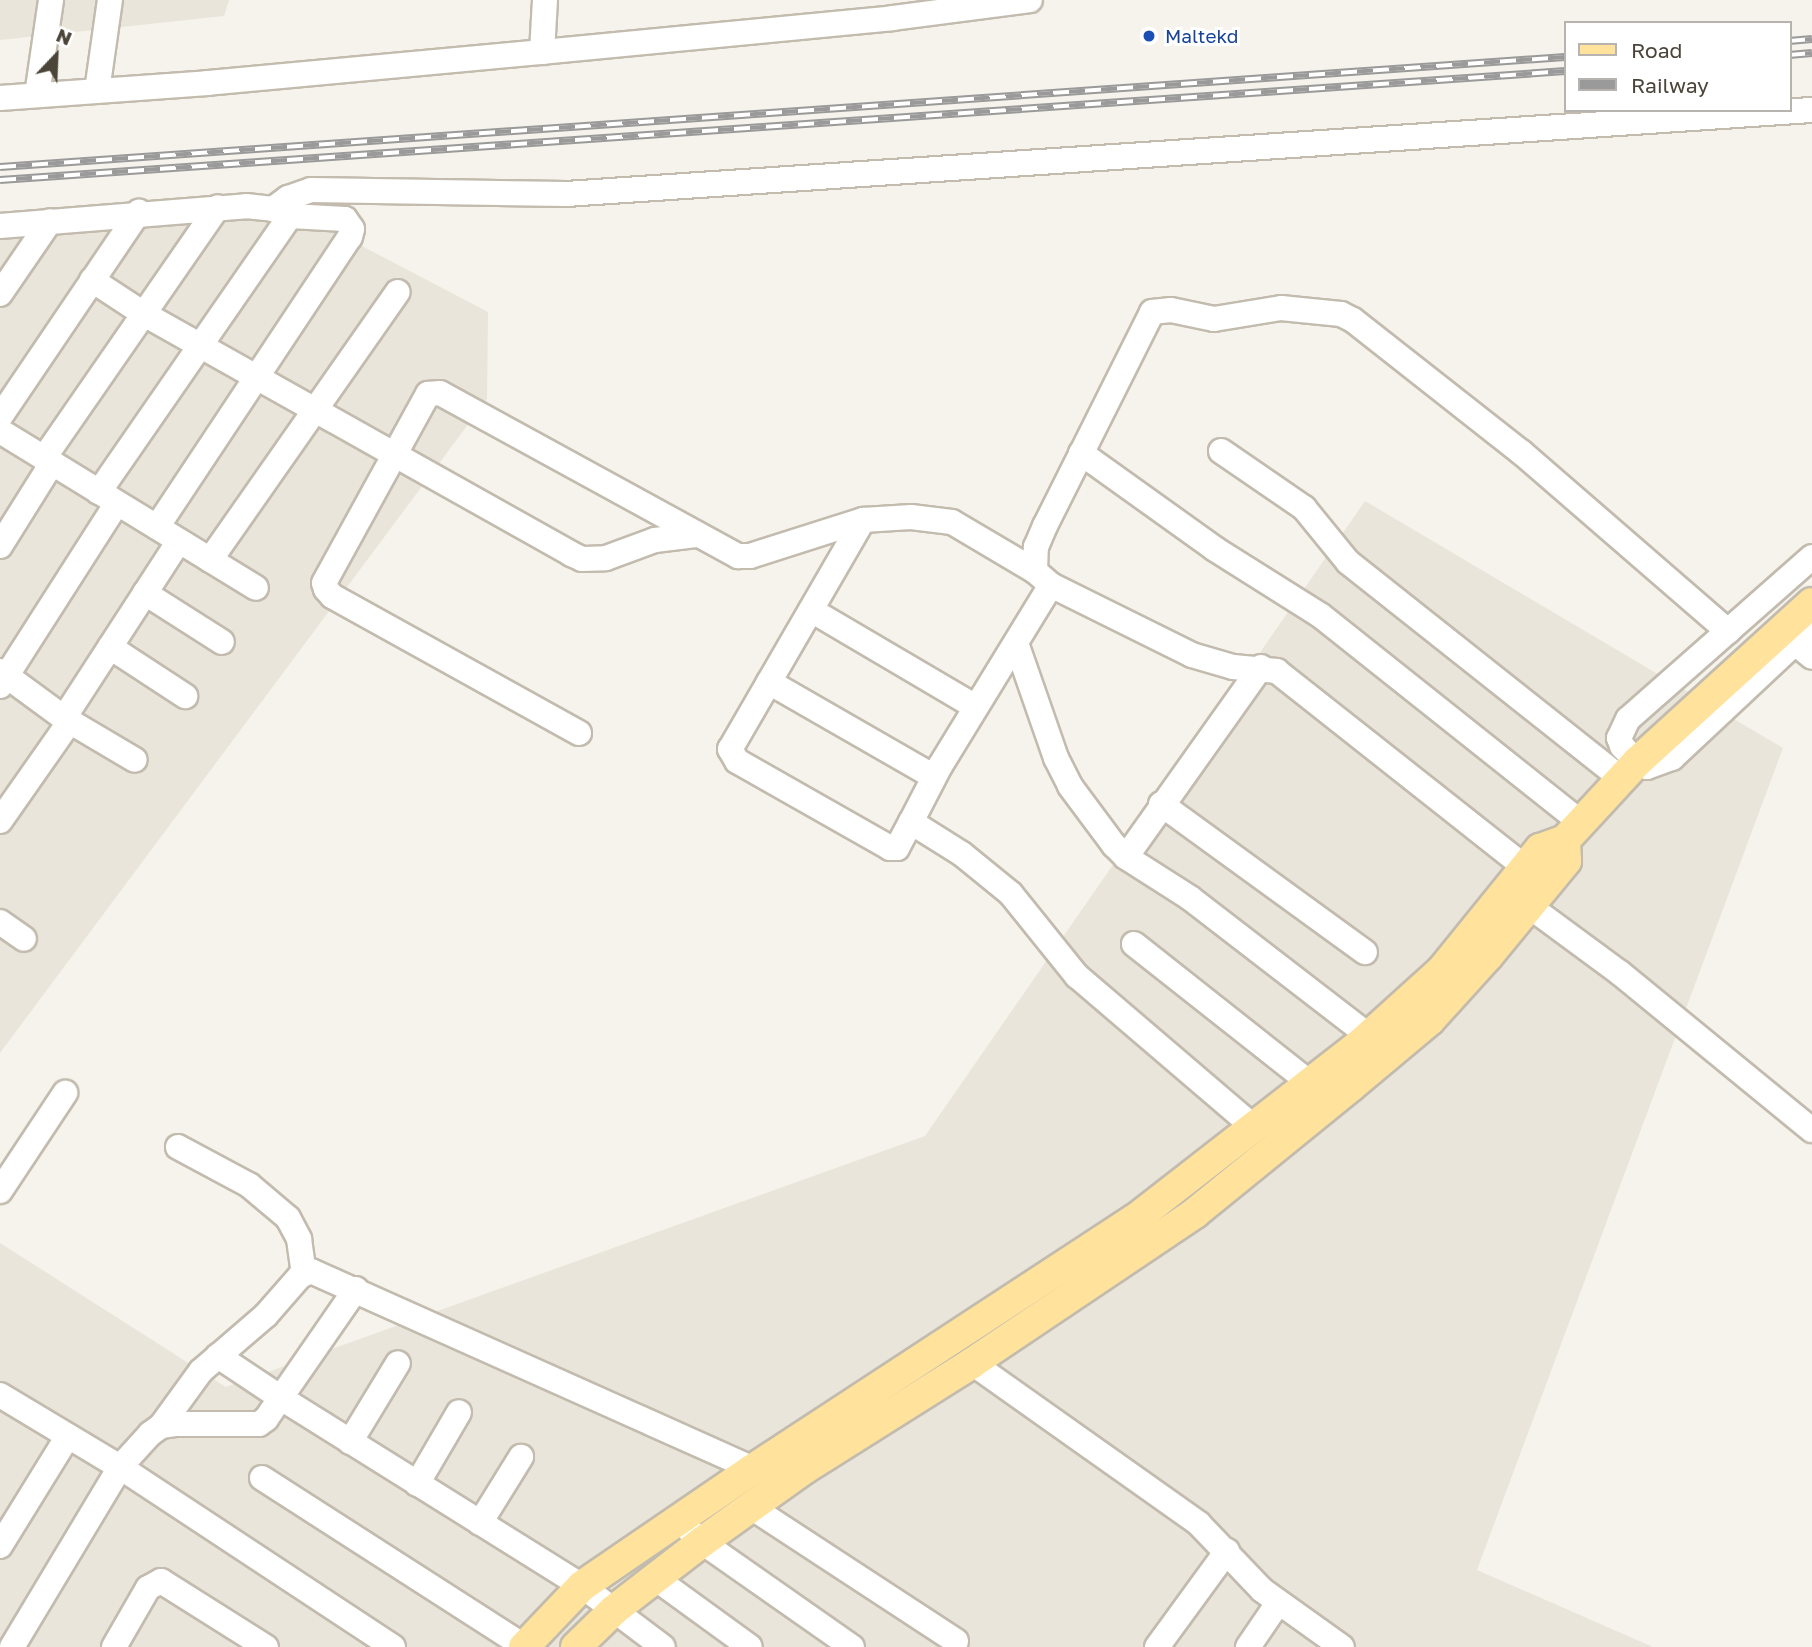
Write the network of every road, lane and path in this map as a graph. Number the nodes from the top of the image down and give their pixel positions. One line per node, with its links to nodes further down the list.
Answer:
1 (51, 0): 8 (street)
2 (110, 0): 7 (street)
3 (545, 0): 6 (street)
4 (1030, 0): 5 (street)
5 (891, 9): 6 (street)
6 (542, 52): 7 (street)
7 (97, 91): 8 (street)
8 (37, 96): 9 (street)
9 (0, 98)
10 (1812, 110): 11 (street)
11 (1791, 111)
12 (1782, 112): 15 (street)
13 (218, 207): 14 (street); 15 (street); 21 (street)
14 (139, 212): 16 (street); 18 (street)
15 (282, 213): 22 (street); 23 (street)
16 (50, 221): 17 (street); 20 (street)
17 (0, 226)
18 (92, 280): 21 (street); 25 (street)
19 (398, 292): 24 (street)
20 (0, 294)
21 (144, 314): 22 (street); 30 (street)
22 (201, 347): 23 (street); 31 (street)
23 (257, 377): 24 (street); 33 (street)
24 (314, 411): 29 (street); 38 (street)
25 (0, 417)
26 (0, 431): 30 (street)
27 (1221, 452): 57 (street)
28 (1081, 453): 39 (street); 44 (street); 62 (street)
29 (393, 455): 34 (street); 34 (street); 55 (street)
30 (48, 460): 31 (street); 36 (street)
31 (108, 498): 33 (street); 50 (street)
32 (863, 520): 34 (street); 39 (street); 43 (street)
33 (157, 527): 35 (street)
34 (696, 535)
35 (179, 541): 38 (street); 41 (street)
36 (0, 546)
37 (1812, 557): 44 (street)
38 (210, 560): 40 (street)
39 (1043, 578): 47 (street); 49 (street)
40 (256, 588)
41 (145, 593): 45 (street); 48 (street)
42 (1812, 603): 57 (main road)
43 (811, 610): 51 (street); 53 (street)
44 (1728, 631): 57 (street)
45 (222, 642)
46 (1806, 642): 57 (street)
47 (1016, 643): 53 (street); 63 (street)
48 (110, 647): 52 (street); 54 (street)
49 (1261, 667): 59 (street); 64 (street)
50 (2, 678): 54 (street)
51 (769, 681): 58 (street); 61 (street)
52 (186, 696)
53 (976, 707): 58 (street)
54 (67, 720): 56 (street); 60 (street)
55 (579, 733)
56 (135, 760)
57 (1637, 763): 62 (main road)
58 (934, 777): 61 (street)
59 (1161, 804): 63 (street); 69 (street)
60 (0, 821)
61 (911, 822): 73 (street)
62 (1574, 832): 64 (main road); 65 (main road)
63 (1126, 857): 70 (street)
64 (1526, 868): 70 (main road)
65 (1530, 906): 74 (street); 81 (main road)
66 (0, 922): 67 (street)
67 (24, 939)
68 (1134, 944): 71 (street)
69 (1365, 952)
70 (1369, 1037): 71 (main road)
71 (1311, 1084): 73 (main road)
72 (65, 1093): 76 (street)
73 (1255, 1128): 90 (main road)
74 (1812, 1130)
75 (178, 1147): 77 (street)
76 (0, 1191)
77 (304, 1273): 78 (street); 79 (street)
78 (355, 1289): 83 (street); 90 (street)
79 (218, 1356): 83 (street); 85 (street)
80 (398, 1363): 87 (street)
81 (972, 1363): 93 (main road); 98 (street)
82 (0, 1395): 86 (street)
83 (281, 1398): 85 (street); 87 (street)
84 (460, 1412): 92 (street)
85 (161, 1426): 89 (street)
86 (68, 1436): 89 (street); 97 (street)
87 (350, 1442): 92 (street)
88 (521, 1457): 95 (street)
89 (120, 1467): 104 (street); 107 (street)
90 (754, 1469): 94 (main road)
91 (262, 1478): 108 (street)
92 (418, 1484): 95 (street)
93 (751, 1507): 96 (main road); 103 (street)
94 (680, 1521): 96 (street); 100 (main road)
95 (480, 1523): 100 (street)
96 (702, 1542): 99 (main road); 112 (street)
97 (0, 1546)
98 (1227, 1551): 101 (street); 113 (street)
99 (655, 1578): 102 (main road); 111 (street)
100 (582, 1586): 102 (street); 108 (main road)
101 (1278, 1603): 114 (street); 115 (street)
102 (614, 1610): 109 (main road); 110 (street)
103 (956, 1641)
104 (12, 1647)
105 (114, 1647): 106 (street)
106 (265, 1647)
107 (393, 1647)
108 (525, 1647)
109 (576, 1647)
110 (663, 1647)
111 (750, 1647)
112 (852, 1647)
113 (1157, 1647)
114 (1248, 1647)
115 (1341, 1647)

